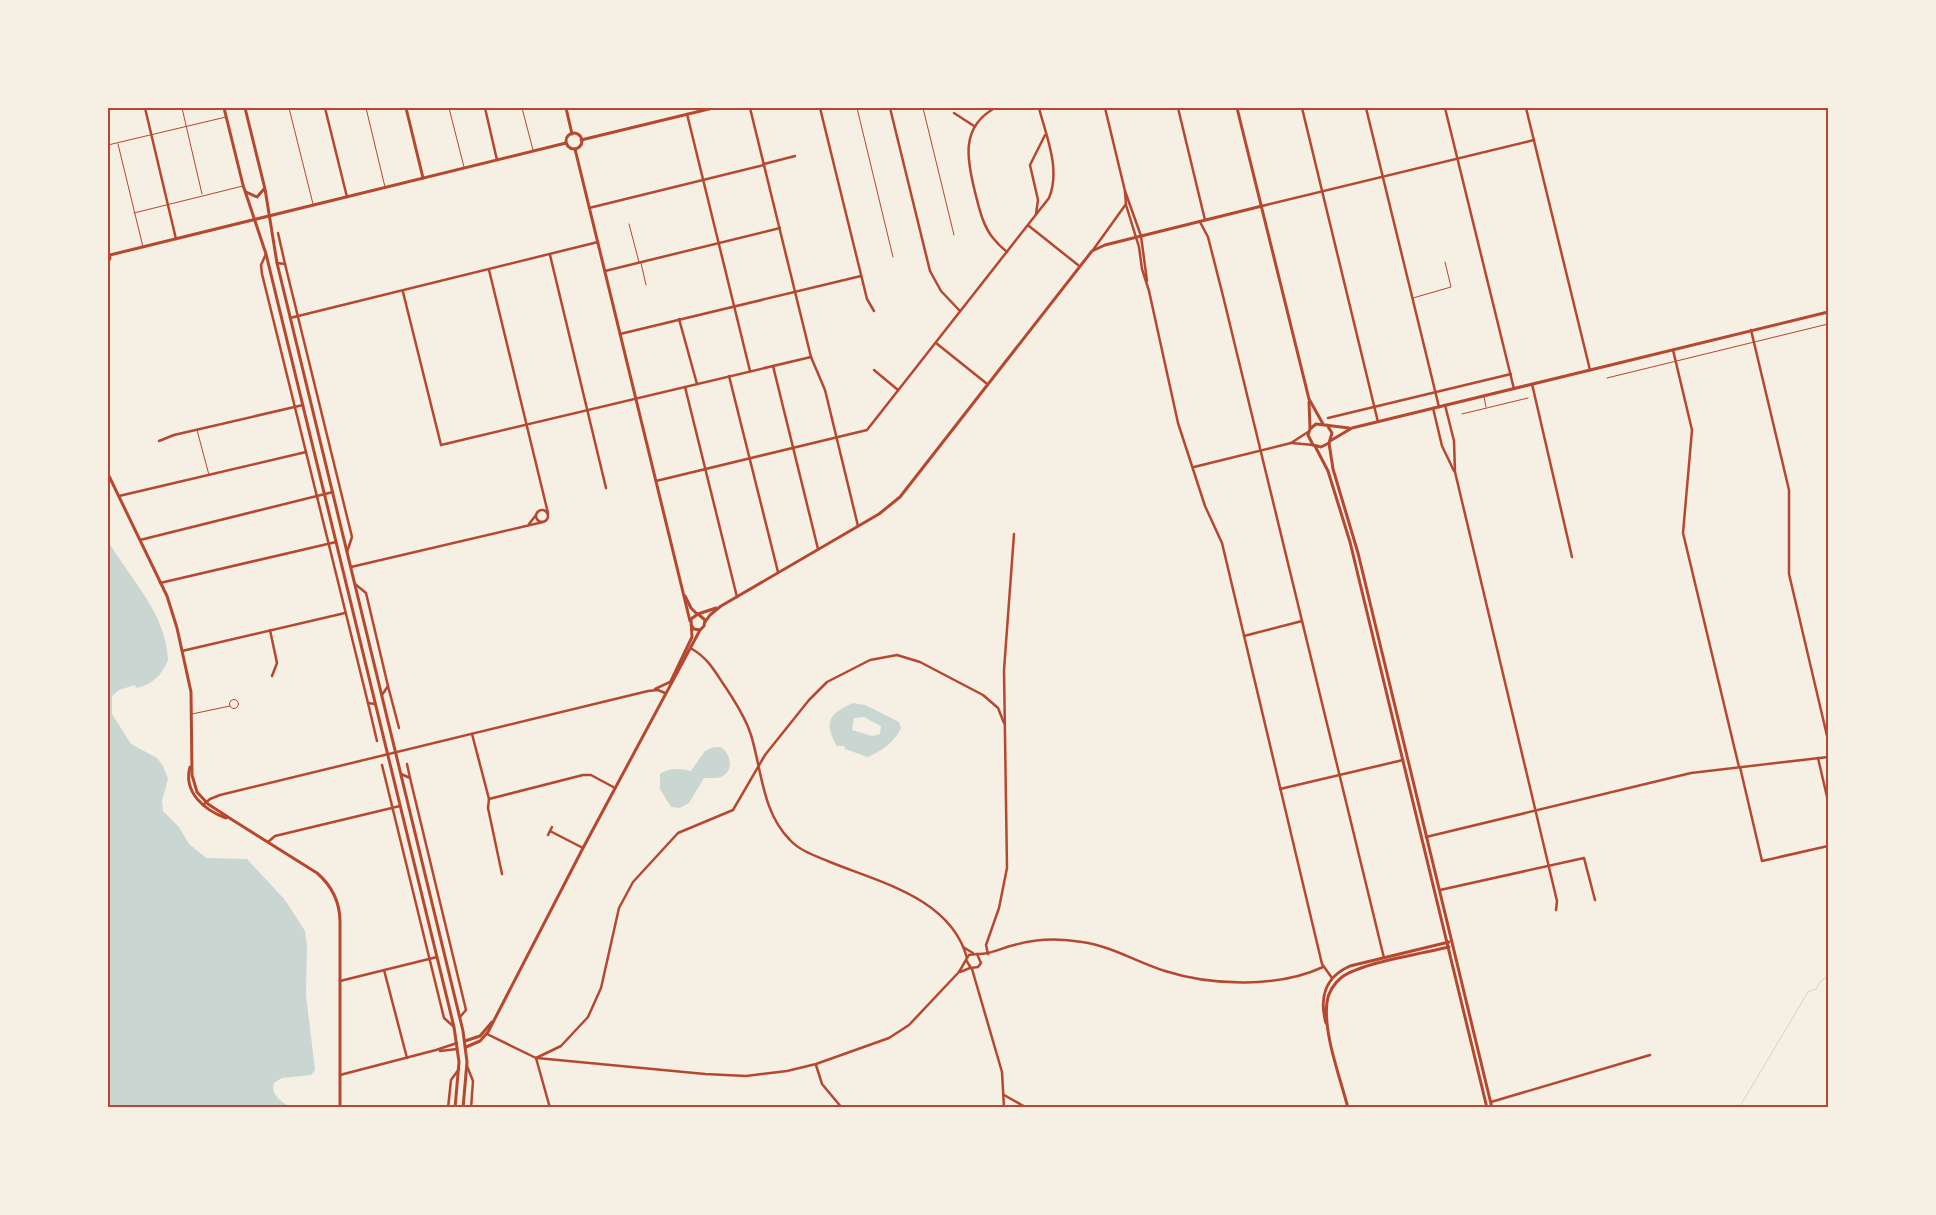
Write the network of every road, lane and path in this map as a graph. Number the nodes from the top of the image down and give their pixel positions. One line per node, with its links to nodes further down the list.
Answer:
1 (113, 108): 29 (main road)
2 (145, 108): 37 (street)
3 (182, 108): 33 (lane)
4 (224, 108): 32 (main road)
5 (245, 108): 55 (main road)
6 (289, 108): 63 (lane)
7 (325, 108): 60 (street)
8 (366, 108): 54 (lane)
9 (406, 108): 51 (main road)
10 (449, 108): 49 (lane)
11 (485, 108): 47 (street)
12 (522, 108): 44 (lane)
13 (566, 108): 36 (main road)
14 (712, 108): 31 (main road)
15 (750, 108): 48 (street)
16 (820, 108): 96 (street)
17 (857, 108): 87 (lane)
18 (890, 108): 103 (street)
19 (923, 108): 76 (lane)
20 (995, 108): 34 (street)
21 (1039, 108): 35 (street)
22 (1105, 108): 56 (street)
23 (1178, 108): 70 (street)
24 (1237, 108): 64 (main road)
25 (1302, 108): 57 (street)
26 (1366, 108): 50 (street)
27 (1445, 108): 46 (street)
28 (1526, 108): 39 (street)
29 (108, 109)
30 (954, 113): 34 (street)
31 (687, 114): 38 (main road); 52 (street)
32 (227, 116): 33 (lane); 53 (main road)
33 (186, 126): 37 (lane); 59 (lane)
34 (974, 126): 83 (street)
35 (1045, 132): 68 (street); 68 (street)
36 (572, 134): 38 (main road); 41 (main road)
37 (151, 135): 40 (lane); 62 (street)
38 (581, 140): 43 (main road)
39 (1534, 140): 46 (street); 118 (street)
40 (117, 143): 42 (lane); 66 (lane)
41 (566, 143): 43 (main road); 44 (main road)
42 (108, 145)
43 (575, 149): 65 (main road)
44 (533, 151): 47 (main road)
45 (795, 156): 48 (street)
46 (1458, 159): 50 (street); 120 (street)
47 (498, 160): 49 (main road)
48 (764, 164): 52 (street); 74 (street)
49 (464, 168): 51 (main road)
50 (1382, 177): 57 (street); 100 (street)
51 (423, 178): 54 (main road)
52 (703, 180): 65 (street); 80 (street)
53 (244, 185): 58 (main road); 59 (lane)
54 (385, 188): 60 (main road)
55 (265, 189): 58 (main road); 67 (main road)
56 (1125, 191): 61 (street); 77 (street)
57 (1322, 191): 64 (street); 137 (street)
58 (245, 192): 69 (main road)
59 (203, 196): 62 (lane)
60 (347, 197): 63 (main road)
61 (1126, 203): 77 (street); 82 (street)
62 (168, 204): 66 (lane); 78 (street)
63 (313, 205): 67 (main road)
64 (1262, 206): 70 (main road); 133 (main road)
65 (589, 208): 79 (main road)
66 (134, 213): 81 (lane)
67 (268, 216): 69 (main road); 90 (main road)
68 (1034, 218): 73 (street)
69 (255, 220): 78 (main road); 85 (main road)
70 (1206, 220): 71 (main road)
71 (1200, 222): 77 (main road); 156 (street)
72 (629, 224): 91 (lane)
73 (1028, 225): 83 (street); 93 (street)
74 (780, 228): 80 (street); 98 (street)
75 (278, 233): 92 (street)
76 (954, 235)
77 (1139, 237): 82 (main road); 159 (street)
78 (176, 239): 81 (main road)
79 (598, 242): 86 (street); 95 (main road)
80 (718, 244): 91 (street); 101 (street)
81 (143, 247): 84 (main road)
82 (1092, 251): 93 (main road)
83 (1007, 252): 103 (street)
84 (109, 253): 88 (main road)
85 (266, 254): 134 (main road); 136 (street)
86 (550, 254): 94 (street); 141 (street)
87 (893, 257)
88 (108, 262)
89 (1445, 262): 100 (lane)
90 (277, 263): 92 (street); 106 (main road)
91 (640, 263): 95 (street); 97 (lane)
92 (285, 264): 105 (street)
93 (1078, 265): 124 (main road)
94 (489, 270): 99 (street); 145 (street)
95 (605, 271): 110 (main road)
96 (861, 276): 98 (street); 102 (street)
97 (646, 285)
98 (795, 291): 101 (street); 114 (street)
99 (403, 292): 105 (street); 145 (street)
100 (1412, 299): 129 (street)
101 (734, 306): 107 (street); 119 (street)
102 (874, 311)
103 (960, 311): 112 (street)
104 (1828, 312): 109 (main road)
105 (298, 316): 106 (street); 182 (street)
106 (290, 318): 166 (main road)
107 (679, 319): 110 (street); 123 (street)
108 (1828, 324): 111 (lane)
109 (1751, 330): 111 (street); 113 (main road)
110 (620, 334): 131 (main road)
111 (1754, 342): 115 (lane); 216 (street)
112 (936, 343): 124 (street); 128 (street)
113 (1673, 350): 115 (street); 118 (main road)
114 (811, 357): 116 (street); 150 (street)
115 (1676, 361): 122 (lane); 227 (street)
116 (773, 366): 119 (street); 155 (street)
117 (874, 370): 128 (street)
118 (1590, 370): 125 (main road)
119 (750, 372): 121 (street)
120 (1511, 374): 127 (street); 129 (street)
121 (729, 376): 123 (street); 158 (street)
122 (1607, 378)
123 (696, 384): 126 (street)
124 (986, 384): 176 (main road)
125 (1532, 384): 127 (main road); 183 (street)
126 (685, 387): 131 (street); 160 (street)
127 (1514, 388): 130 (main road)
128 (898, 390): 150 (street)
129 (1436, 392): 137 (street); 138 (street)
130 (1484, 396): 135 (main road); 140 (lane)
131 (636, 398): 141 (street); 164 (main road)
132 (1528, 398): 140 (lane)
133 (1309, 399): 146 (main road); 149 (main road)
134 (303, 405): 136 (street); 167 (main road)
135 (1445, 405): 138 (main road); 161 (street)
136 (296, 406): 148 (street); 157 (street)
137 (1374, 407): 143 (street); 144 (street)
138 (1439, 407): 139 (main road)
139 (1433, 408): 144 (main road); 161 (street)
140 (1487, 408): 142 (lane)
141 (587, 409): 145 (street); 165 (street)
142 (1462, 414)
143 (1328, 418)
144 (1378, 422): 147 (main road)
145 (526, 425): 170 (street)
146 (1325, 425): 147 (main road); 149 (main road); 152 (main road)
147 (1352, 428): 152 (main road)
148 (197, 430): 151 (street); 163 (lane)
149 (1309, 430): 153 (street); 154 (main road)
150 (837, 438): 155 (street); 176 (street)
151 (159, 441)
152 (1330, 442): 154 (main road); 221 (main road)
153 (1291, 443): 154 (street); 156 (street)
154 (1314, 445): 223 (main road)
155 (793, 448): 158 (street); 181 (street)
156 (1261, 451): 159 (street); 193 (street)
157 (306, 452): 163 (street); 169 (street)
158 (749, 459): 160 (street); 185 (street)
159 (1194, 468): 198 (street)
160 (705, 470): 164 (street); 189 (street)
161 (1455, 472): 238 (street)
162 (108, 474): 168 (main road)
163 (209, 475): 168 (street)
164 (656, 482): 187 (main road)
165 (606, 488)
166 (333, 492): 167 (street); 182 (main road)
167 (325, 494): 169 (street); 179 (main road)
168 (119, 496): 178 (main road)
169 (316, 496): 178 (street); 180 (street)
170 (543, 497): 171 (street); 172 (street)
171 (539, 511): 172 (street); 173 (street)
172 (548, 513): 174 (street)
173 (536, 514): 174 (street); 175 (street)
174 (543, 522): 175 (street)
175 (525, 526): 184 (street)
176 (858, 526): 181 (main road)
177 (1014, 534): 213 (street)
178 (140, 540): 186 (main road)
179 (336, 542): 180 (street); 210 (main road)
180 (328, 544): 186 (street); 191 (street)
181 (818, 549): 185 (main road)
182 (347, 552): 184 (main road)
183 (1572, 557)
184 (351, 567): 188 (main road)
185 (778, 572): 189 (main road)
186 (160, 583): 201 (main road)
187 (681, 583): 192 (main road); 195 (main road)
188 (355, 584): 204 (street); 208 (main road)
189 (736, 597): 190 (main road)
190 (721, 606): 192 (main road); 194 (main road)
191 (345, 613): 196 (street); 209 (street)
192 (698, 614): 194 (main road); 195 (main road)
193 (1302, 621): 198 (street); 229 (street)
194 (705, 622): 197 (main road)
195 (690, 623): 197 (main road); 199 (main road)
196 (270, 630): 201 (street); 202 (street)
197 (700, 630): 200 (main road)
198 (1244, 636): 232 (street)
199 (687, 647): 200 (main road); 203 (main road)
200 (692, 649): 205 (main road); 226 (street)
201 (182, 651): 212 (main road)
202 (272, 676)
203 (670, 681): 205 (main road); 206 (street)
204 (388, 686): 208 (street); 214 (street)
205 (668, 687): 207 (main road)
206 (651, 690): 207 (street); 215 (street)
207 (665, 694): 231 (main road)
208 (382, 695): 218 (main road)
209 (368, 703): 210 (street); 217 (street)
210 (376, 704): 219 (main road)
211 (230, 706): 212 (lane)
212 (191, 714): 235 (main road)
213 (1004, 722): 226 (street); 258 (street)
214 (399, 728)
215 (472, 734): 218 (street); 233 (street)
216 (1828, 740)
217 (377, 741)
218 (396, 753): 219 (street); 228 (main road)
219 (388, 754): 235 (street); 236 (main road)
220 (1828, 757): 222 (street)
221 (1408, 758): 223 (main road); 242 (main road)
222 (1818, 758): 227 (street); 234 (street)
223 (1403, 760): 229 (street); 243 (main road)
224 (407, 764): 230 (street)
225 (382, 765): 237 (street)
226 (758, 767): 254 (street); 285 (street)
227 (1740, 767): 238 (street); 245 (street)
228 (401, 774): 230 (street); 274 (main road)
229 (1339, 774): 232 (street); 260 (street)
230 (410, 778): 274 (street)
231 (616, 788): 233 (street); 246 (main road)
232 (1280, 789): 266 (street)
233 (489, 799): 248 (street)
234 (1828, 801)
235 (204, 803): 244 (main road)
236 (400, 806): 237 (street); 259 (main road)
237 (393, 808): 244 (street); 261 (street)
238 (1535, 811): 242 (street); 247 (street)
239 (552, 827): 240 (street)
240 (550, 831): 241 (street); 246 (street)
241 (548, 835)
242 (1426, 837): 243 (main road); 249 (main road)
243 (1421, 838): 250 (main road)
244 (268, 842): 272 (main road)
245 (1828, 846)
246 (583, 848): 276 (main road)
247 (1548, 866): 249 (street); 251 (street); 252 (street)
248 (502, 874)
249 (1440, 890): 250 (main road); 253 (main road)
250 (1435, 892): 253 (main road)
251 (1595, 900)
252 (1556, 910)
253 (1450, 942): 255 (main road); 256 (main road); 260 (main road)
254 (962, 946): 257 (street); 262 (street)
255 (1453, 946): 256 (main road); 291 (main road)
256 (1448, 947): 264 (main road); 291 (main road)
257 (976, 954): 258 (street); 262 (street); 263 (street)
258 (988, 954): 263 (street); 266 (street)
259 (437, 957): 261 (street); 275 (main road)
260 (1384, 958): 264 (main road); 271 (main road)
261 (429, 959): 268 (street); 275 (street)
262 (966, 959): 267 (street); 269 (street)
263 (981, 960): 265 (street)
264 (1386, 962): 273 (main road)
265 (978, 967): 267 (street); 270 (street)
266 (1323, 967): 271 (street)
267 (971, 968): 269 (street); 270 (street)
268 (384, 970): 272 (street); 284 (street)
269 (958, 973): 287 (street)
270 (976, 978): 290 (street)
271 (1332, 978): 273 (main road); 277 (main road)
272 (340, 981): 289 (main road)
273 (1337, 982): 277 (main road)
274 (460, 1017): 278 (main road)
275 (454, 1027): 279 (main road)
276 (486, 1033): 278 (main road); 280 (main road); 285 (street)
277 (1331, 1039): 301 (main road)
278 (465, 1041): 279 (main road); 280 (main road)
279 (457, 1043): 281 (main road); 282 (street)
280 (466, 1046): 281 (main road); 286 (main road)
281 (458, 1049): 282 (street); 288 (main road)
282 (436, 1050): 284 (street)
283 (1650, 1055): 291 (street)
284 (407, 1058): 289 (street)
285 (536, 1058): 287 (street); 297 (street)
286 (466, 1062): 295 (main road); 296 (street)
287 (816, 1064): 298 (street)
288 (458, 1069): 293 (street); 294 (main road)
289 (340, 1075): 292 (main road)
290 (1004, 1095): 299 (street); 300 (street)
291 (1488, 1102): 302 (main road); 303 (main road)
292 (340, 1108)
293 (448, 1108)
294 (455, 1108)
295 (463, 1108)
296 (471, 1108)
297 (550, 1108)
298 (842, 1108)
299 (1004, 1108)
300 (1026, 1108)
301 (1348, 1108)
302 (1487, 1108)
303 (1492, 1108)

